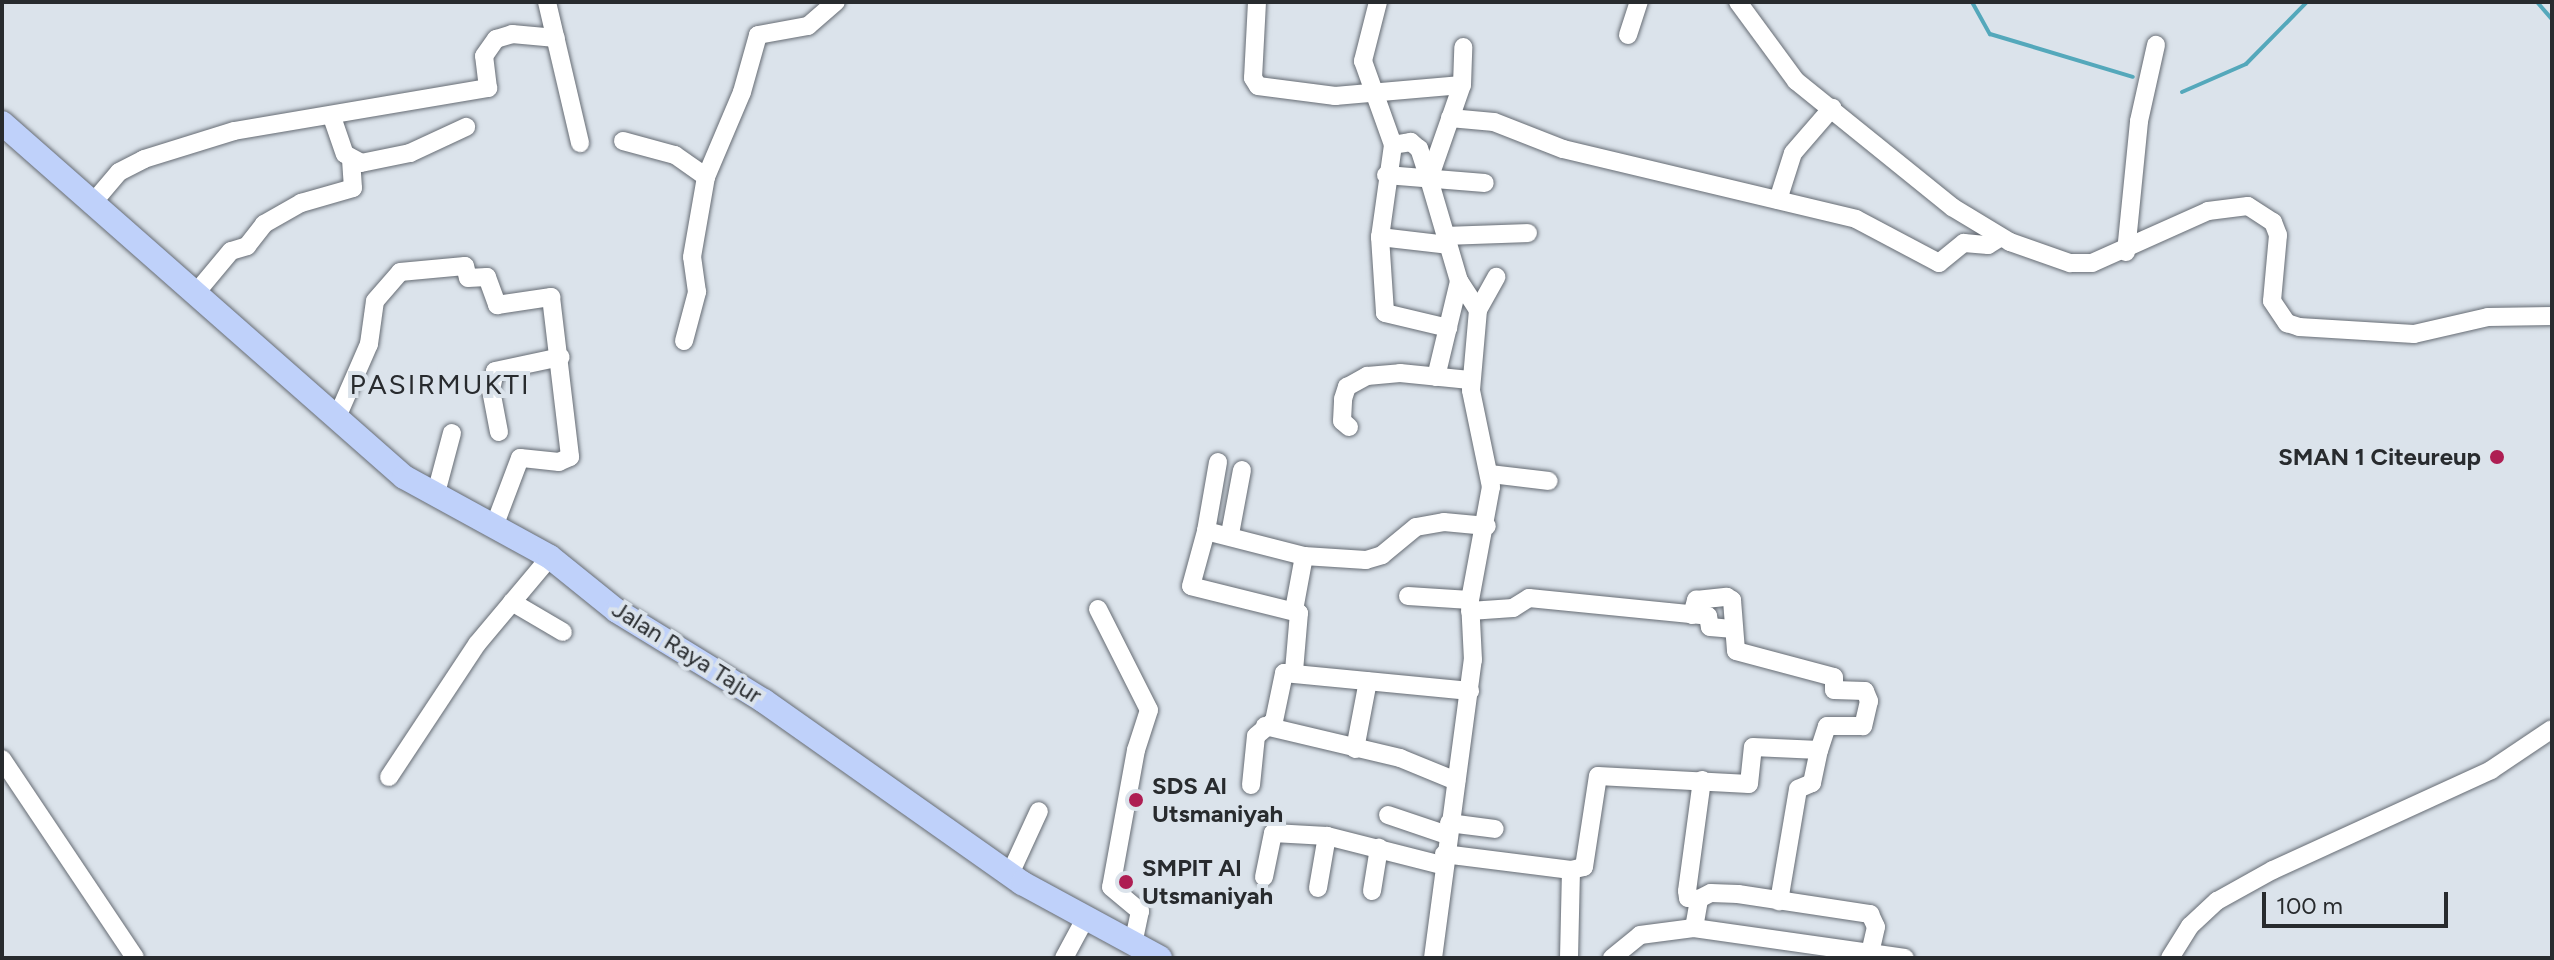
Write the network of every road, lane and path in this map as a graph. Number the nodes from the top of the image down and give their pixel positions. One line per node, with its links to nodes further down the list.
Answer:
1 (547, 2): 8 (street)
2 (836, 2): 23 (street)
3 (1257, 2): 12 (street)
4 (1639, 2): 7 (street)
5 (1738, 2): 13 (street)
6 (1373, 3): 12 (street)
7 (1628, 35)
8 (556, 38): 14 (street); 19 (street)
9 (2156, 45): 32 (street)
10 (1463, 47): 11 (street)
11 (1462, 85): 12 (street); 15 (street)
12 (1376, 94): 20 (street)
13 (1832, 108): 26 (street); 30 (street)
14 (332, 117): 21 (street); 27 (street)
15 (1450, 118): 24 (street); 26 (street)
16 (2, 123): 27 (main road, Jalan Raya Tajur)
17 (466, 127): 21 (street)
18 (623, 141): 23 (street)
19 (580, 143)
20 (1393, 145): 22 (street); 24 (street)
21 (351, 159): 35 (street)
22 (1386, 175): 24 (street); 29 (street)
23 (706, 177): 39 (street)
24 (1429, 179): 25 (street); 31 (street)
25 (1485, 183)
26 (1778, 200): 30 (street)
27 (91, 205): 35 (main road, Jalan Raya Tajur)
28 (1528, 233): 31 (street)
29 (1380, 237): 31 (street); 38 (street)
30 (2001, 237): 32 (street)
31 (1447, 240): 34 (street)
32 (2126, 252): 37 (street)
33 (1496, 277): 36 (street)
34 (1459, 281): 36 (street); 38 (street)
35 (195, 294): 43 (main road, Jalan Raya Tajur)
36 (1478, 310): 42 (street)
37 (2552, 316)
38 (1448, 328): 41 (street)
39 (684, 341)
40 (561, 357): 43 (street); 45 (street); 54 (street)
41 (1436, 377): 42 (street); 44 (street)
42 (1470, 380): 49 (street)
43 (338, 415): 51 (main road, Jalan Raya Tajur)
44 (1349, 427)
45 (499, 432)
46 (452, 433): 51 (street)
47 (1218, 462): 52 (street)
48 (1242, 470): 53 (street)
49 (1490, 474): 50 (street); 55 (street)
50 (1549, 481)
51 (436, 493): 54 (main road, Jalan Raya Tajur)
52 (1212, 495): 53 (street); 56 (street)
53 (1236, 499): 57 (street)
54 (495, 524): 59 (main road, Jalan Raya Tajur)
55 (1487, 526): 58 (street); 62 (street)
56 (1206, 531): 57 (street); 64 (street)
57 (1230, 534): 58 (street)
58 (1304, 556): 64 (street)
59 (550, 557): 61 (street); 89 (main road, Jalan Raya Tajur)
60 (1408, 596): 62 (street)
61 (512, 602): 67 (street); 78 (street)
62 (1470, 605): 65 (street); 71 (street)
63 (1098, 609): 97 (street)
64 (1294, 610): 68 (street)
65 (1692, 615): 66 (street); 66 (street)
66 (1734, 629): 70 (street)
67 (563, 632)
68 (1294, 671): 69 (street); 72 (street)
69 (1368, 681): 71 (street); 75 (street)
70 (1834, 690): 73 (street); 73 (street)
71 (1470, 691): 80 (street)
72 (1265, 726): 75 (street); 81 (street)
73 (1827, 726): 76 (street)
74 (2552, 729): 106 (street)
75 (1355, 749): 80 (street)
76 (1819, 750): 79 (street); 94 (street)
77 (2, 759): 99 (street)
78 (389, 777)
79 (1702, 780): 88 (street); 93 (street)
80 (1456, 781): 86 (street)
81 (1251, 785)
82 (1039, 811): 89 (street)
83 (1388, 815): 86 (street)
84 (1495, 829): 86 (street)
85 (1327, 836): 87 (street); 90 (street); 91 (street)
86 (1445, 844): 87 (street); 88 (street); 102 (street)
87 (1379, 848): 92 (street)
88 (1571, 870): 103 (street)
89 (1010, 874): 95 (main road, Jalan Raya Tajur)
90 (1264, 877)
91 (1318, 888)
92 (1372, 891)
93 (1699, 899): 94 (street); 96 (street)
94 (1779, 901): 98 (street)
95 (1085, 919): 97 (main road, Jalan Raya Tajur); 100 (street)
96 (1694, 928): 98 (street); 104 (street)
97 (1133, 944): 101 (main road, Jalan Raya Tajur)
98 (1871, 949): 105 (street)
99 (135, 958)
100 (1064, 958)
101 (1160, 958)
102 (1433, 958)
103 (1569, 958)
104 (1612, 958)
105 (1905, 958)
106 (2170, 958)

